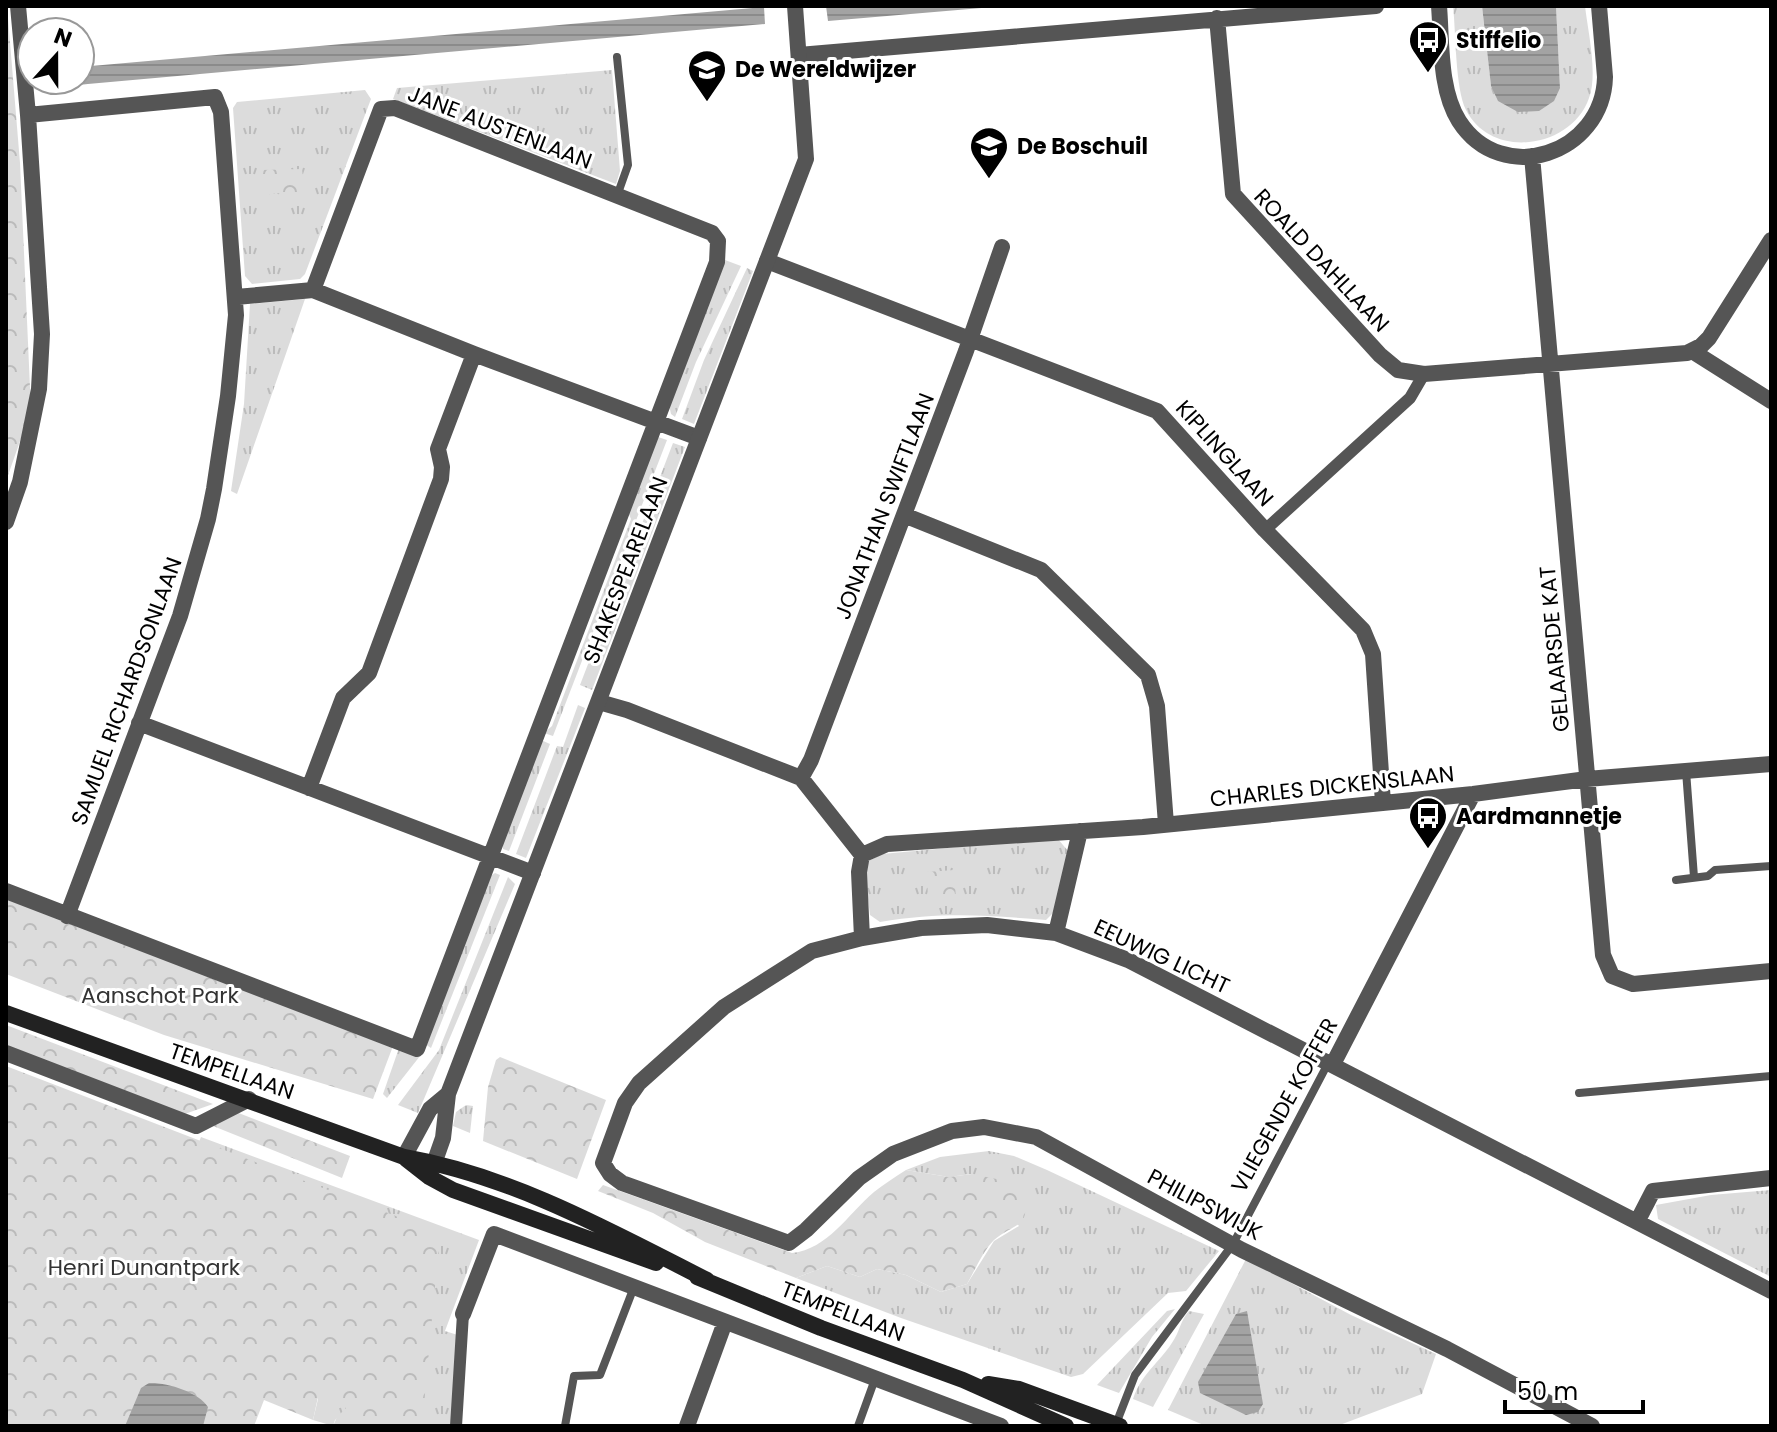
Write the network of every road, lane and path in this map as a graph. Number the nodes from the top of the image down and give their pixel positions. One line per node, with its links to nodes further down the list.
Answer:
1 (18, 6): 9 (street)
2 (795, 6): 7 (street, SHAKESPEARELAAN)
3 (1376, 6): 6 (street)
4 (1439, 6): 10 (street)
5 (1599, 6): 10 (street)
6 (1217, 18): 7 (street); 22 (street, ROALD DAHLLAAN)
7 (799, 55): 15 (street, SHAKESPEARELAAN)
8 (617, 57): 11 (lane)
9 (28, 115): 17 (street, SAMUEL RICHARDSONLAAN); 27 (street)
10 (1532, 156): 21 (street, GELAARSDE KAT)
11 (617, 196): 13 (street, JANE AUSTENLAAN); 16 (street, JANE AUSTENLAAN)
12 (1771, 240): 19 (street)
13 (718, 241): 24 (street, SHAKESPEARELAAN)
14 (1002, 247): 18 (street, JONATHAN SWIFTLAAN)
15 (767, 261): 18 (street, KIPLINGLAAN); 25 (street, SHAKESPEARELAAN)
16 (313, 290): 17 (street); 20 (street)
17 (236, 297): 30 (street, SAMUEL RICHARDSONLAAN)
18 (968, 339): 26 (street, JONATHAN SWIFTLAAN); 28 (street, KIPLINGLAAN)
19 (1692, 351): 21 (street, ROALD DAHLLAAN); 23 (street)
20 (474, 354): 24 (street); 35 (street)
21 (1550, 363): 22 (street, ROALD DAHLLAAN); 34 (street, GELAARSDE KAT)
22 (1424, 374): 28 (street)
23 (1771, 401)
24 (655, 423): 25 (street); 41 (street, SHAKESPEARELAAN)
25 (699, 438): 29 (street, SHAKESPEARELAAN)
26 (904, 515): 33 (street, JONATHAN SWIFTLAAN); 38 (street)
27 (6, 522)
28 (1265, 530): 37 (street, KIPLINGLAAN)
29 (599, 702): 33 (street); 43 (street, SHAKESPEARELAAN)
30 (139, 723): 35 (street); 47 (street, SAMUEL RICHARDSONLAAN)
31 (1771, 764): 32 (street, CHARLES DICKENSLAAN)
32 (1686, 771): 34 (street, CHARLES DICKENSLAAN); 44 (lane)
33 (801, 778): 40 (street)
34 (1587, 779): 36 (street, CHARLES DICKENSLAAN); 50 (street, GELAARSDE KAT)
35 (309, 788): 41 (street)
36 (1473, 794): 37 (street, CHARLES DICKENSLAAN); 53 (street, VLIEGENDE KOFFER)
37 (1383, 803): 38 (street, CHARLES DICKENSLAAN)
38 (1166, 824): 39 (street, CHARLES DICKENSLAAN)
39 (1080, 831): 40 (street, CHARLES DICKENSLAAN); 48 (street)
40 (862, 855): 49 (street)
41 (491, 857): 43 (street); 47 (street, SHAKESPEARELAAN)
42 (1771, 866): 44 (lane)
43 (533, 873): 56 (street, SHAKESPEARELAAN)
44 (1694, 877): 45 (lane)
45 (1676, 880)
46 (6, 891): 47 (street)
47 (67, 916)
48 (1056, 933): 49 (street, EEUWIG LICHT); 53 (street, EEUWIG LICHT)
49 (862, 938): 62 (street, EEUWIG LICHT)
50 (1771, 971)
51 (6, 1011): 57 (main road, TEMPELLAAN)
52 (6, 1053): 57 (street)
53 (1333, 1064): 61 (street, EEUWIG LICHT); 63 (lane, VLIEGENDE KOFFER)
54 (1771, 1076): 55 (lane)
55 (1579, 1093)
56 (448, 1094): 58 (street, SHAKESPEARELAAN); 59 (street, SHAKESPEARELAAN)
57 (249, 1099): 58 (main road, TEMPELLAAN)
58 (404, 1157): 59 (main road, TEMPELLAAN)
59 (432, 1170): 69 (main road, TEMPELLAAN)
60 (1771, 1178): 61 (street)
61 (1637, 1222): 65 (street, EEUWIG LICHT)
62 (806, 1230): 63 (street, PHILIPSWIJK)
63 (1233, 1244): 70 (lane, VLIEGENDE KOFFER); 77 (street, PHILIPSWIJK)
64 (634, 1287): 66 (street); 67 (street); 72 (lane)
65 (1771, 1291)
66 (463, 1314): 71 (street)
67 (725, 1322): 68 (street); 73 (street)
68 (875, 1379): 74 (lane); 75 (street)
69 (963, 1380): 70 (main road, TEMPELLAAN); 76 (main road, TEMPELLAAN)
70 (1117, 1425)
71 (456, 1426)
72 (565, 1426)
73 (687, 1426)
74 (858, 1426)
75 (1001, 1426)
76 (1066, 1426)
77 (1592, 1426)

